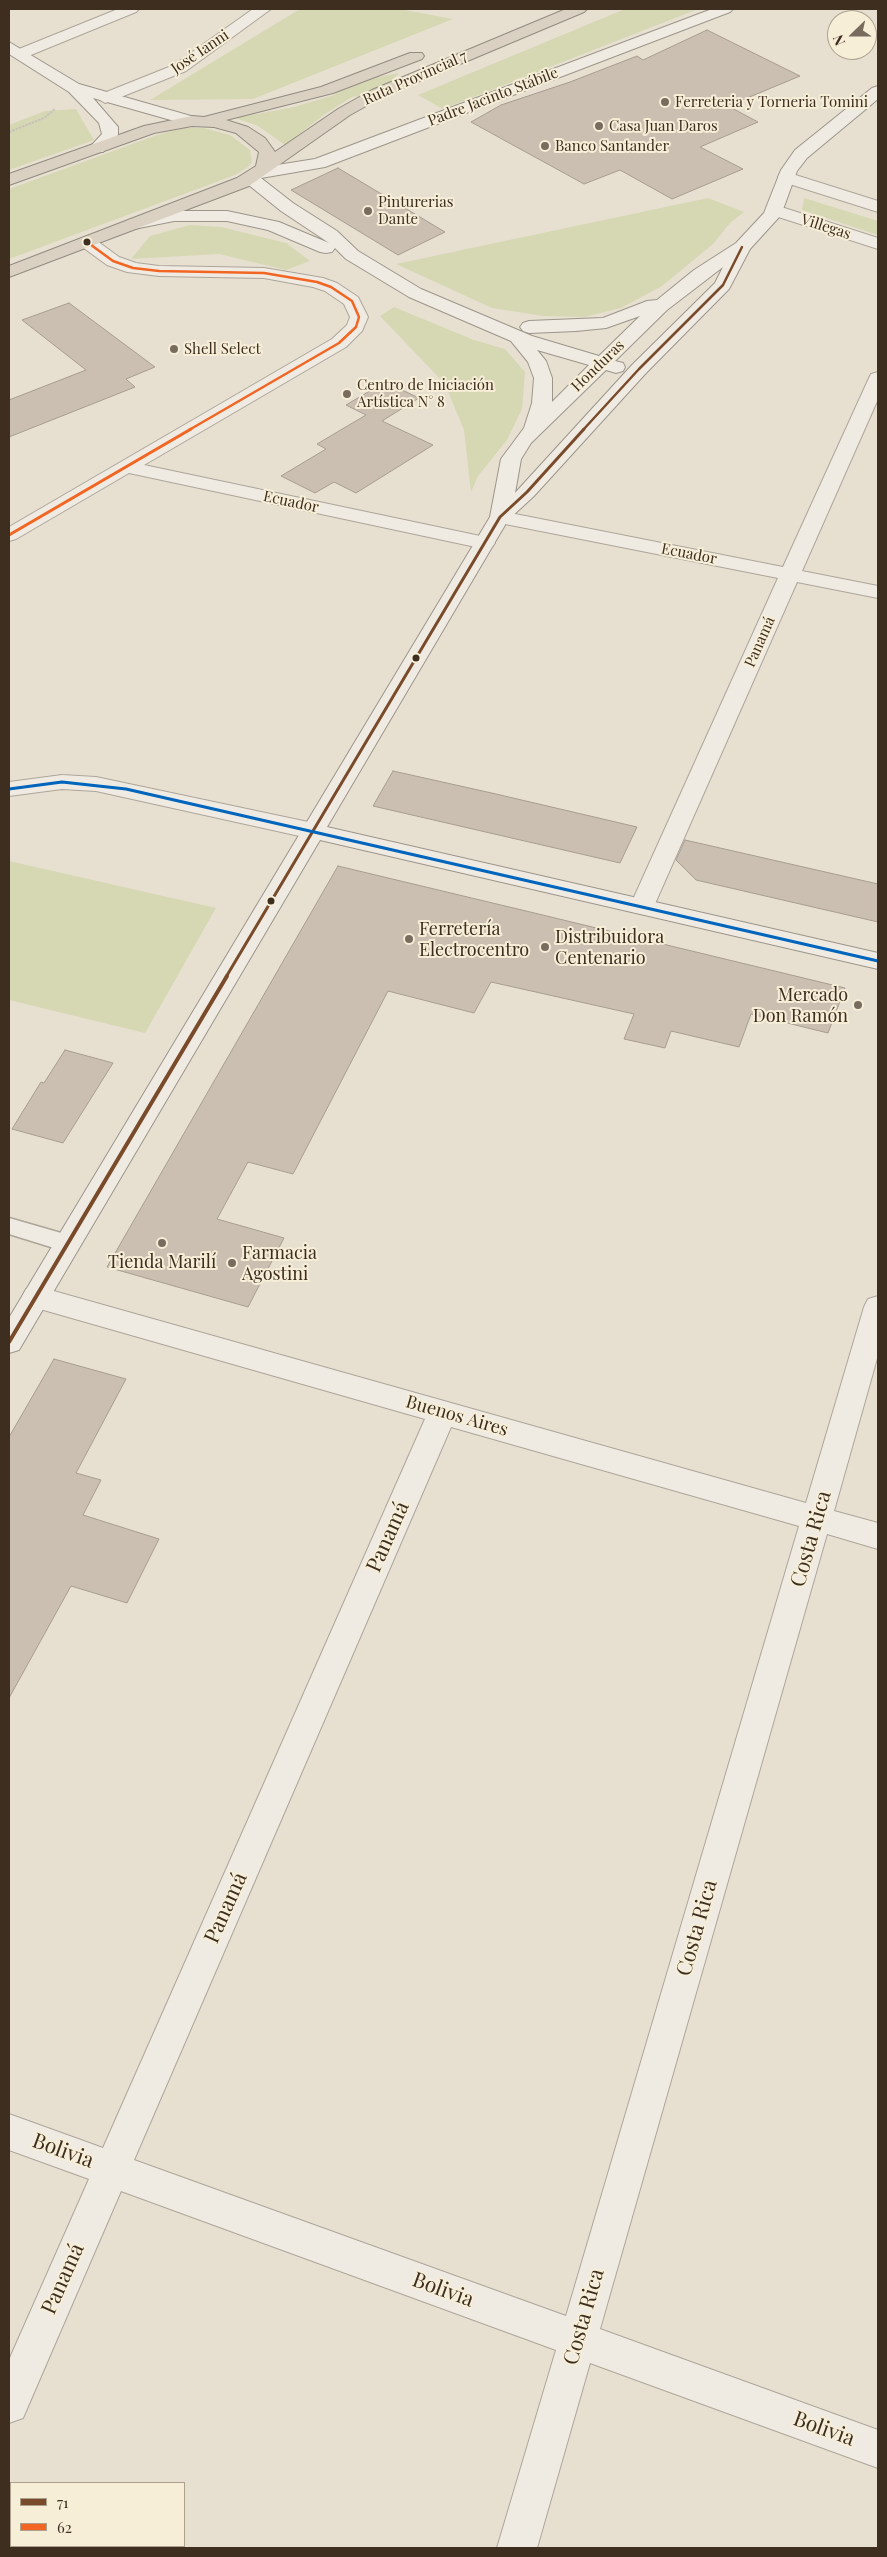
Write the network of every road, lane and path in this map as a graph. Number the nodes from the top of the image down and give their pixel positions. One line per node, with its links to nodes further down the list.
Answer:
1 (130, 9): 5 (street)
2 (263, 9): 10 (street, José Ianni)
3 (579, 9): 14 (highway, Ruta Provincial 7)
4 (726, 9): 14 (street, Padre Jacinto Stábile)
5 (107, 12): 6 (street)
6 (14, 51): 9 (street)
7 (428, 51): 11 (highway, Ruta Provincial 7)
8 (878, 91): 15 (street, Honduras)
9 (79, 92): 10 (street); 12 (path); 13 (street)
10 (105, 98): 11 (street)
11 (197, 121): 13 (highway); 14 (highway)
12 (9, 132)
13 (97, 148): 16 (highway)
14 (257, 173): 19 (highway, Ruta Provincial 7); 23 (street)
15 (786, 177): 17 (street, Villegas); 18 (street, Honduras)
16 (9, 180)
17 (878, 207)
18 (775, 210): 21 (street, Villegas); 22 (street, Honduras)
19 (134, 224): 20 (highway, Ruta Provincial 7); 23 (street)
20 (87, 242): 24 (highway, Ruta Provincial 7); 31 (street)
21 (878, 244)
22 (742, 247): 25 (street, Honduras); 28 (street, Honduras)
23 (352, 255): 26 (street)
24 (9, 272)
25 (674, 294): 26 (street); 27 (street, Honduras)
26 (524, 332): 27 (street); 30 (street)
27 (606, 359): 28 (street); 30 (street, Honduras)
28 (639, 369): 32 (street, Honduras)
29 (878, 378): 35 (street, Panamá)
30 (534, 429): 32 (street, Honduras)
31 (127, 466): 33 (street); 34 (street, Ecuador)
32 (500, 517): 34 (street, Honduras); 35 (street, Ecuador)
33 (9, 535)
34 (485, 543): 38 (street, Honduras)
35 (791, 574): 36 (street, Ecuador); 39 (street, Panamá)
36 (878, 592)
37 (9, 789): 38 (street)
38 (313, 831): 39 (street); 42 (street, Honduras)
39 (642, 906): 40 (street)
40 (878, 961)
41 (9, 1226): 42 (lane)
42 (67, 1243): 43 (street, Honduras)
43 (36, 1297): 45 (street, Honduras); 46 (street, Buenos Aires)
44 (878, 1307): 47 (street, Costa Rica)
45 (9, 1342)
46 (442, 1412): 47 (street, Buenos Aires); 50 (street, Panamá)
47 (816, 1518): 48 (street, Buenos Aires); 51 (street, Costa Rica)
48 (878, 1536)
49 (9, 2132): 50 (street, Bolivia)
50 (112, 2169): 51 (street, Bolivia); 52 (street, Panamá)
51 (578, 2339): 53 (street, Bolivia); 54 (street, Costa Rica)
52 (9, 2404)
53 (878, 2449)
54 (517, 2548)

